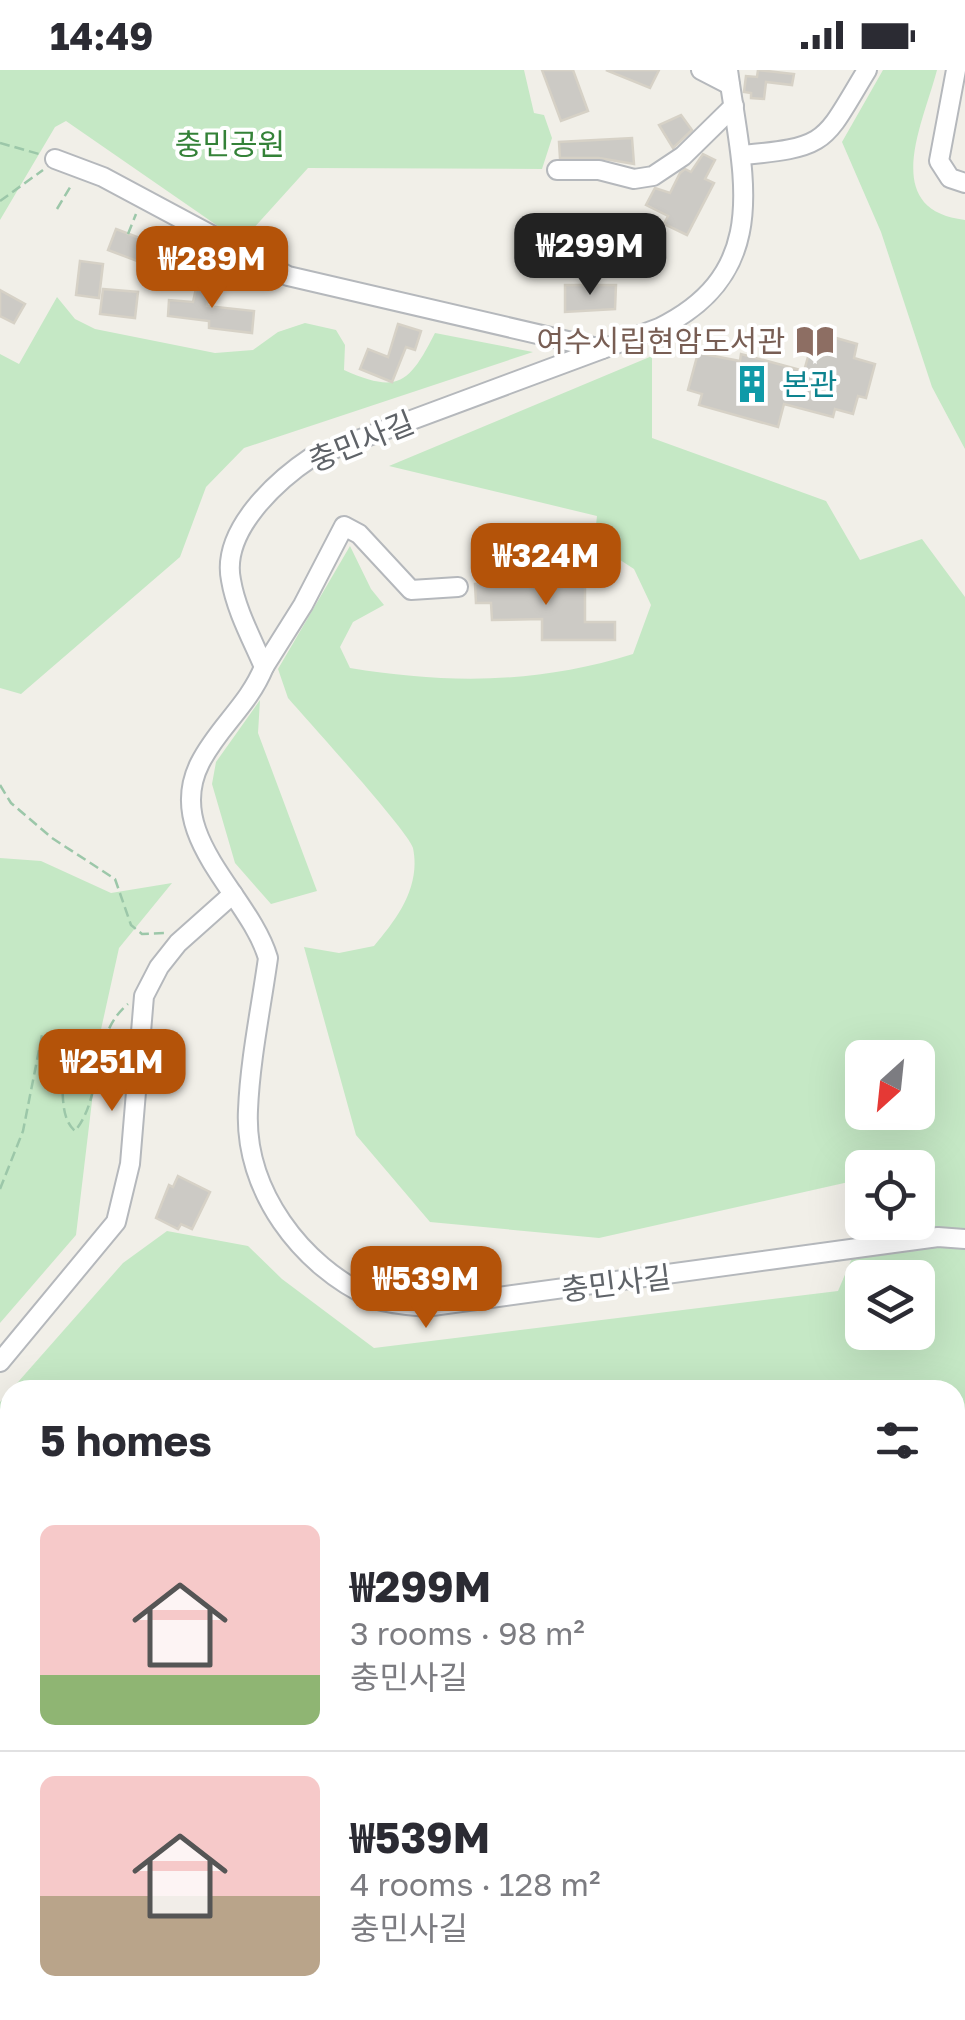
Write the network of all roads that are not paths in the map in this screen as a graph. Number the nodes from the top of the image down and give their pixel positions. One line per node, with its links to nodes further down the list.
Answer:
1 (701, 70): 4 (street)
2 (867, 70): 6 (street)
3 (956, 70): 9 (street)
4 (729, 78): 5 (street, 충민사길)
5 (734, 106): 6 (street, 충민사길); 8 (street)
6 (744, 155): 10 (street, 충민사길)
7 (55, 159): 10 (street)
8 (557, 170)
9 (965, 183)
10 (604, 350): 12 (street, 충민사길)
11 (458, 586): 12 (street)
12 (264, 667): 13 (street, 충민사길)
13 (233, 894): 14 (street, 충민사길); 15 (street)
14 (965, 1239)
15 (0, 1362)

